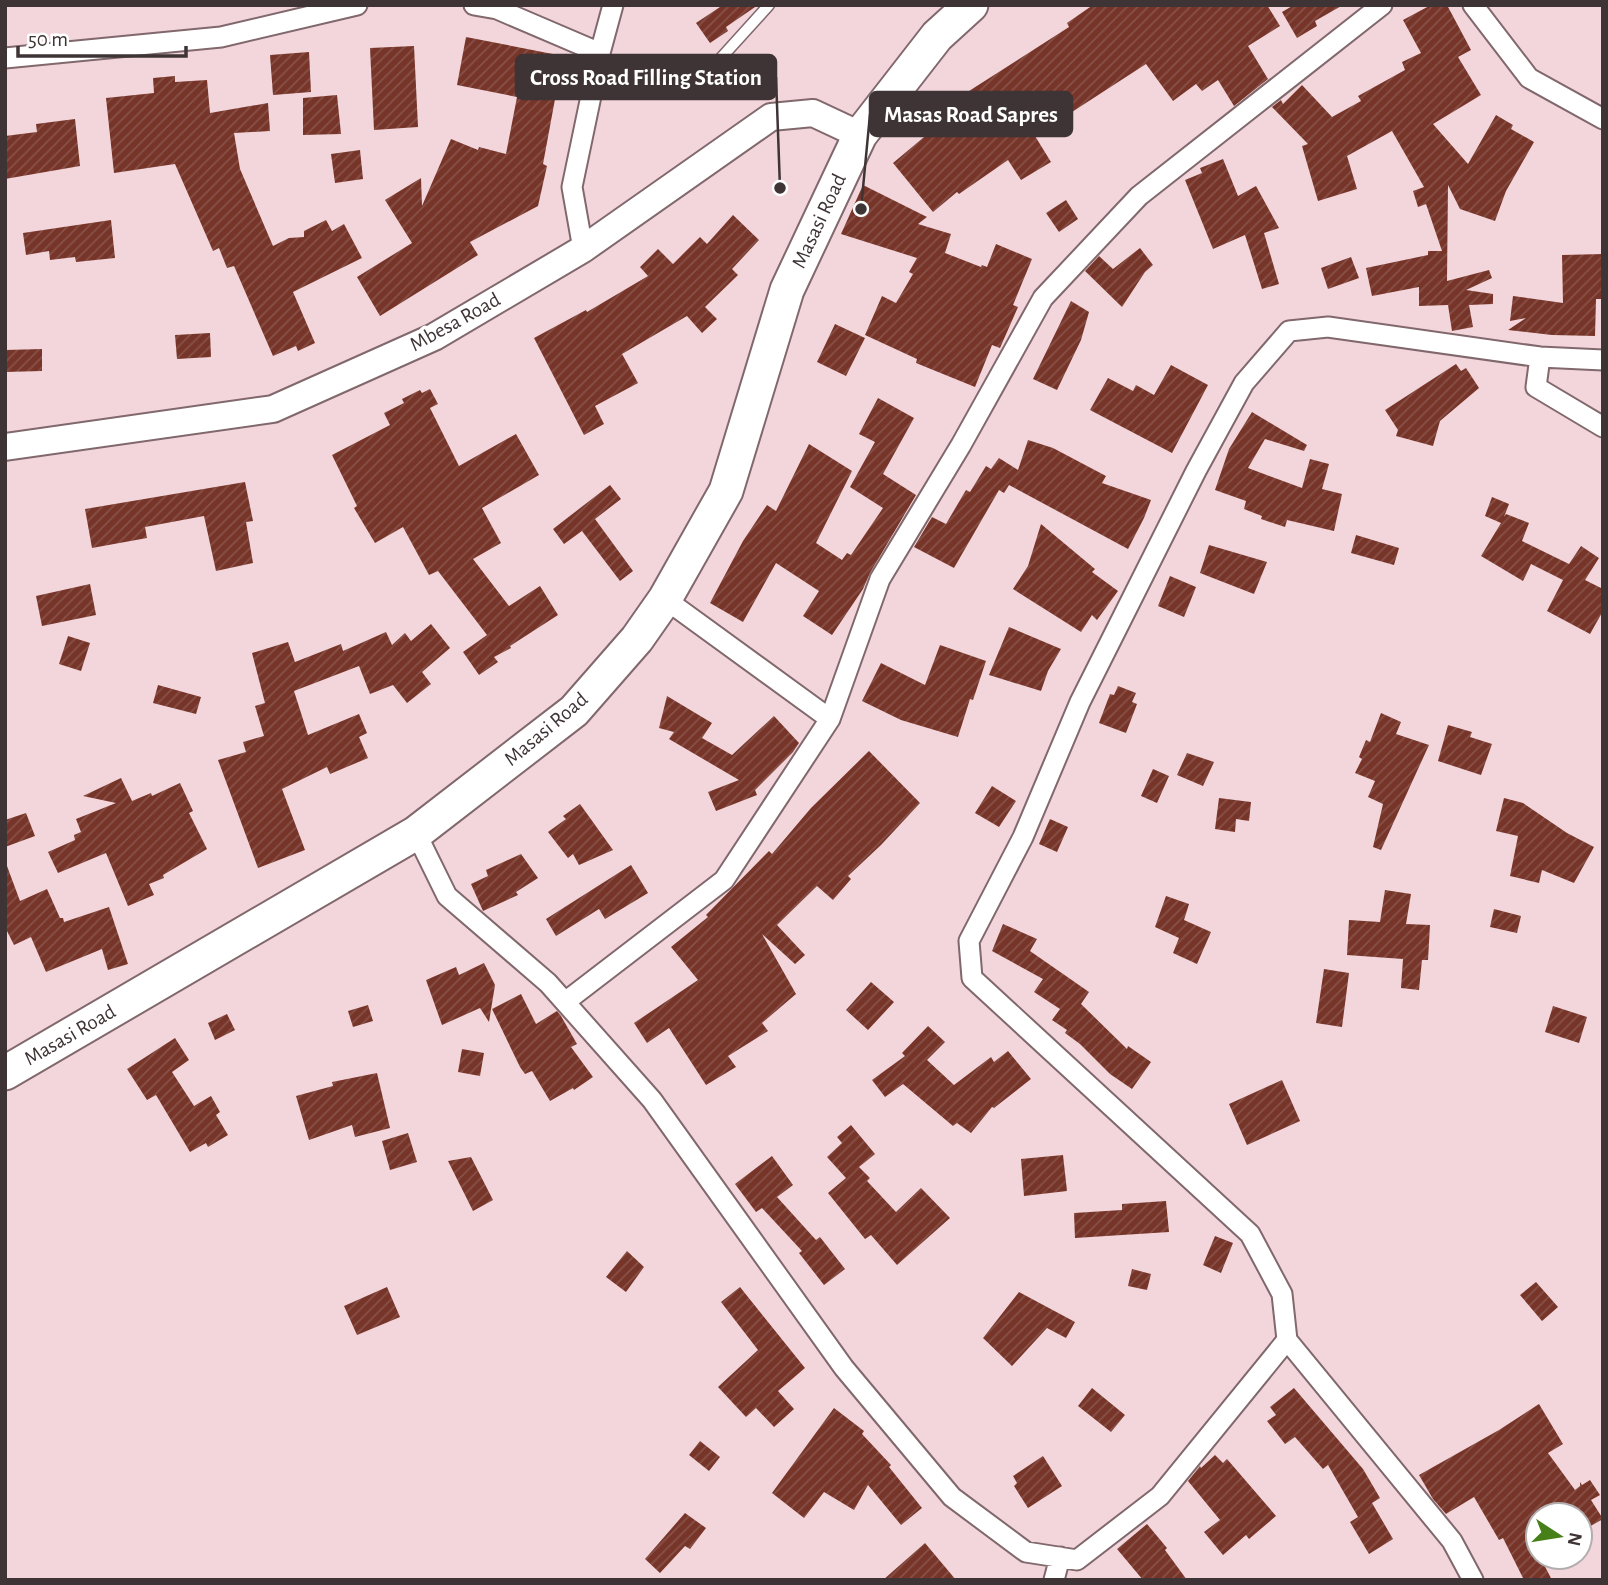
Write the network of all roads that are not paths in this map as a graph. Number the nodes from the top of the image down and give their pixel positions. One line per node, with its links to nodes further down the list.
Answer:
1 (357, 5): 9 (street)
2 (474, 5): 8 (street)
3 (613, 5): 8 (street)
4 (769, 5): 10 (lane)
5 (971, 5): 12 (highway, Masasi Road)
6 (1382, 5): 19 (street)
7 (1473, 5): 11 (street)
8 (600, 53): 13 (street)
9 (5, 58)
10 (711, 69)
11 (1603, 119)
12 (860, 135): 13 (main road, Mbesa Road); 18 (highway, Masasi Road)
13 (583, 249): 17 (main road, Mbesa Road)
14 (1540, 358): 15 (street); 16 (street); 23 (street)
15 (1603, 360)
16 (1603, 427)
17 (5, 447)
18 (666, 599): 19 (street); 20 (highway, Masasi Road)
19 (830, 719): 21 (street)
20 (416, 833): 21 (street); 22 (highway, Masasi Road)
21 (565, 1002): 24 (street)
22 (5, 1073)
23 (1287, 1340): 24 (street); 26 (street)
24 (1060, 1557): 25 (street)
25 (1054, 1580)
26 (1474, 1580)

